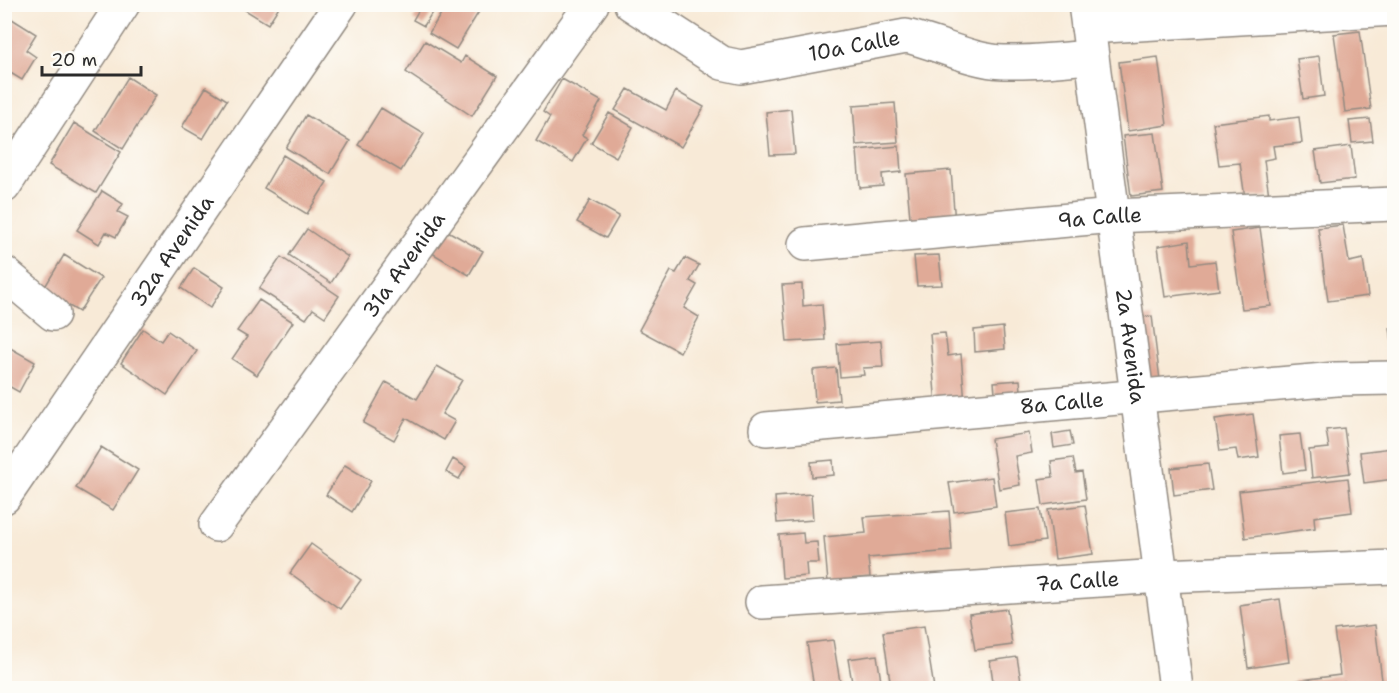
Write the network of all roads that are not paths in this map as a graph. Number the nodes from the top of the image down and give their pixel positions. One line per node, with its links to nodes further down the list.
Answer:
1 (123, 4): 7 (street)
2 (341, 4): 16 (street, 32a Avenida)
3 (592, 4): 17 (street, 31a Avenida)
4 (631, 4): 6 (street, 10a Calle)
5 (1395, 9): 6 (street, 10a Calle)
6 (1088, 29): 9 (street, 2a Avenida)
7 (4, 186)
8 (1395, 204): 9 (street, 9a Calle)
9 (1113, 216): 10 (street, 9a Calle); 14 (street, 2a Avenida)
10 (805, 244)
11 (4, 273): 12 (street)
12 (53, 314)
13 (1395, 378): 14 (street, 8a Calle)
14 (1137, 396): 15 (street, 8a Calle); 19 (street, 2a Avenida)
15 (766, 429)
16 (4, 497)
17 (216, 525)
18 (1395, 567): 19 (street, 7a Calle)
19 (1161, 576): 20 (street, 7a Calle); 21 (street, 2a Avenida)
20 (762, 602)
21 (1176, 688)

